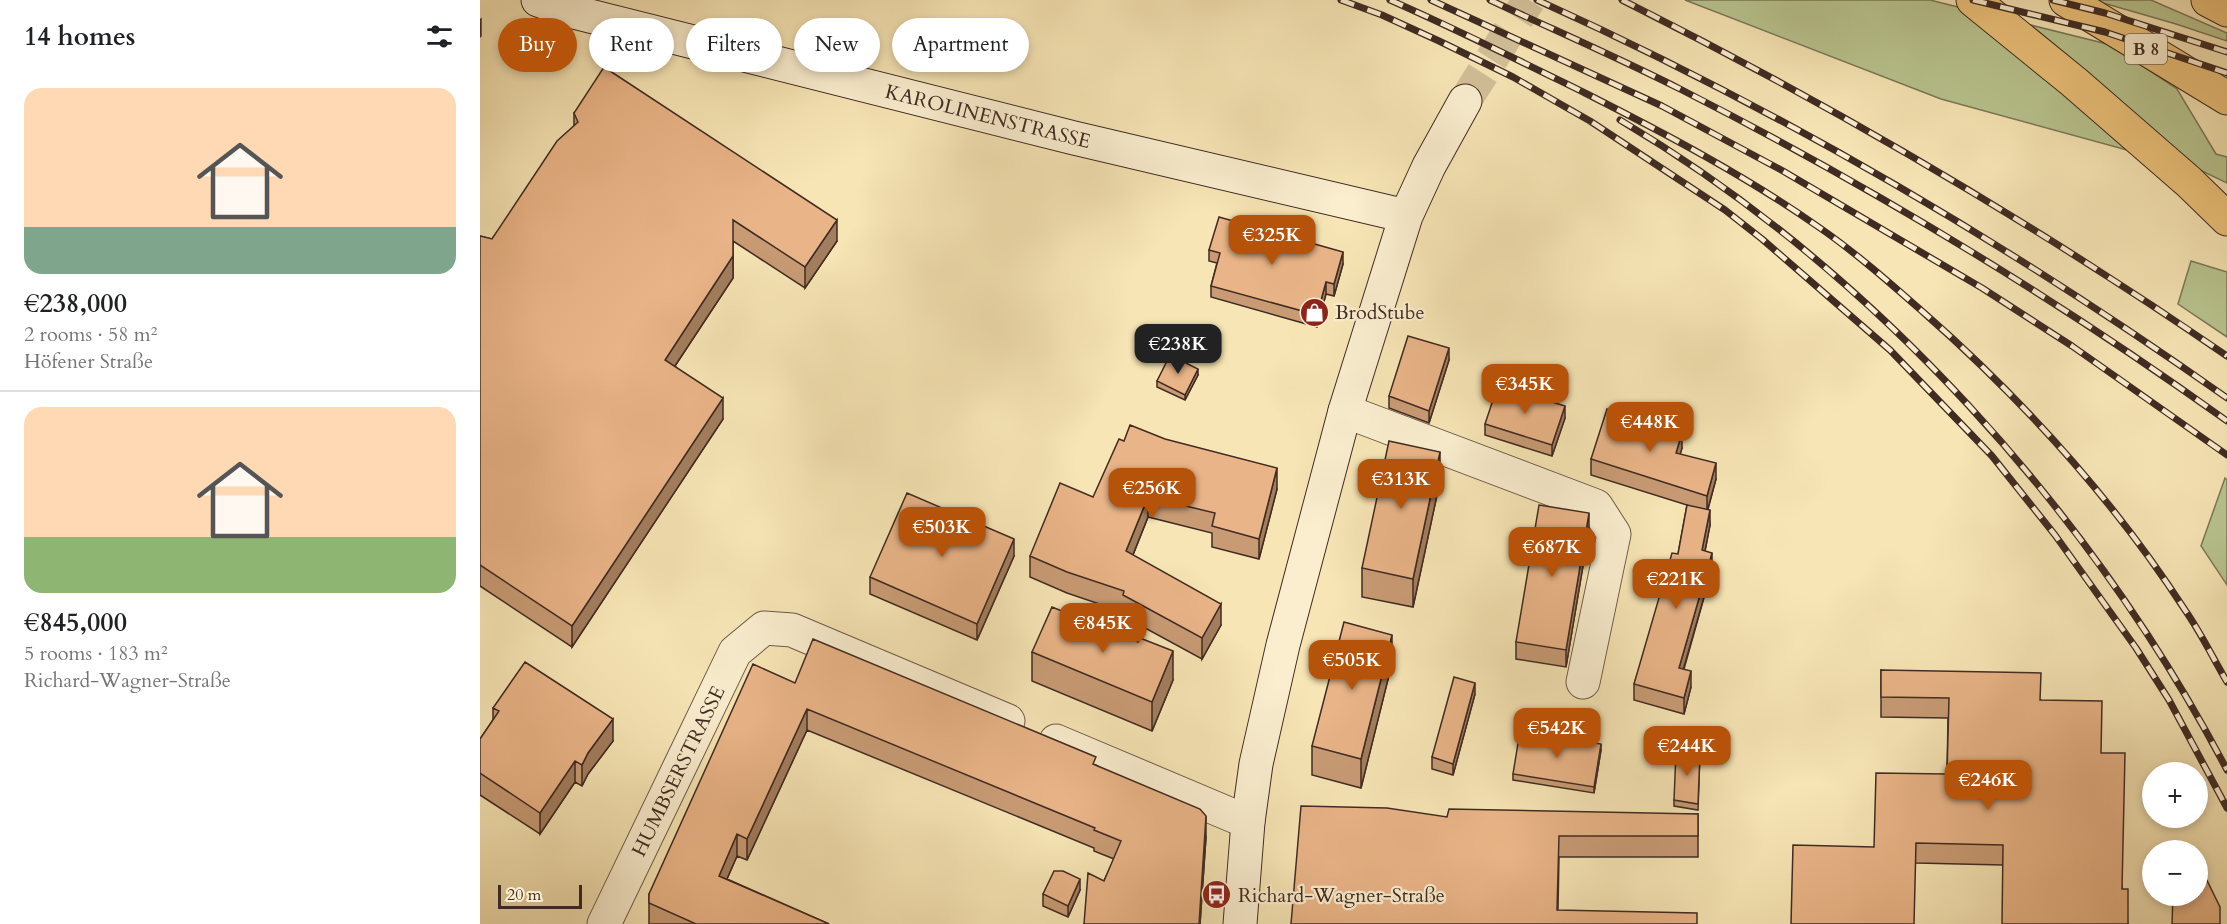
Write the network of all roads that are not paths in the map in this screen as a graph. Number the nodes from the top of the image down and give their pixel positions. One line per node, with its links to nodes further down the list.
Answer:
1 (538, 0): 8 (street, KAROLINENSTRASSE)
2 (1973, 0): 9 (main road)
3 (2066, 0): 6 (main road, B 8)
4 (2208, 0): 5 (main road)
5 (2227, 10)
6 (2227, 98)
7 (1465, 101): 8 (street)
8 (1406, 216): 10 (street)
9 (2227, 219)
10 (1345, 411): 11 (street); 12 (street)
11 (1583, 682)
12 (1248, 822): 13 (street, HUMBSERSTRASSE); 14 (street)
13 (604, 924)
14 (1240, 924)

